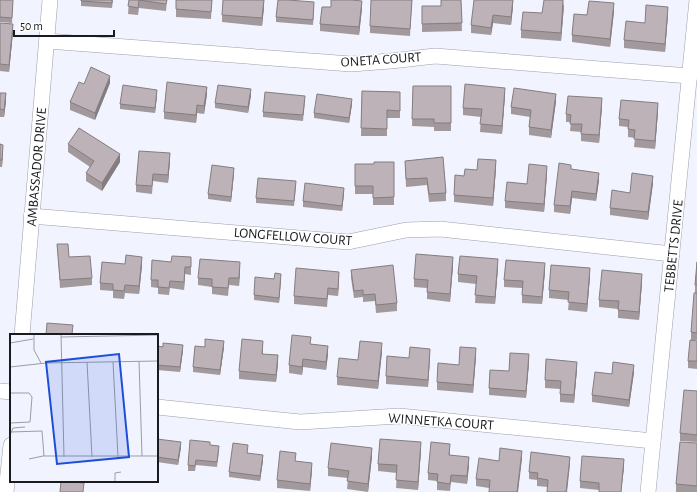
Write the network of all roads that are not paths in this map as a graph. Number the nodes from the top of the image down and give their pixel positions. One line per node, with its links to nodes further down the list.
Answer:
1 (50, 0): 3 (street, AMBASSADOR DRIVE)
2 (697, 0): 4 (street, TEBBETTS DRIVE)
3 (47, 41): 4 (street, ONETA COURT); 5 (street, AMBASSADOR DRIVE)
4 (690, 76): 6 (street, TEBBETTS DRIVE)
5 (31, 216): 6 (street, LONGFELLOW COURT); 7 (street, AMBASSADOR DRIVE)
6 (672, 254): 11 (street, TEBBETTS DRIVE)
7 (22, 334)
8 (0, 391): 9 (street)
9 (10, 392)
10 (158, 407): 11 (street, WINNETKA COURT)
11 (653, 441): 14 (street, TEBBETTS DRIVE)
12 (10, 455): 13 (street)
13 (6, 492)
14 (648, 492)

